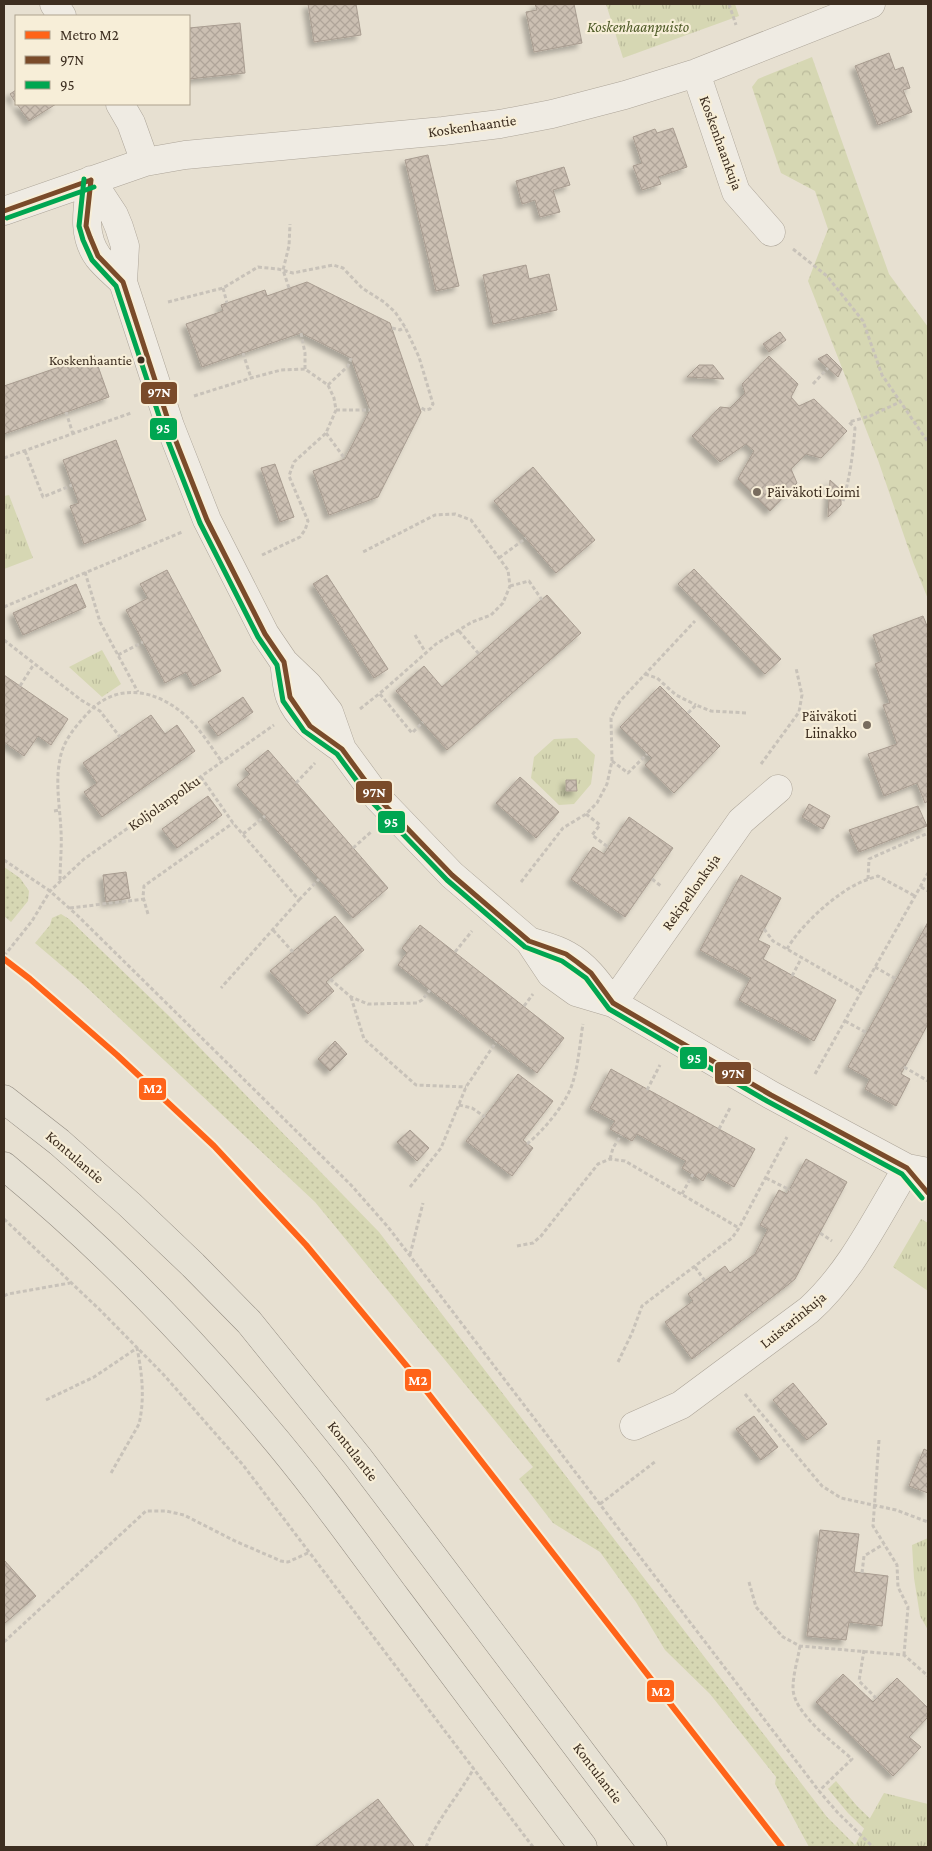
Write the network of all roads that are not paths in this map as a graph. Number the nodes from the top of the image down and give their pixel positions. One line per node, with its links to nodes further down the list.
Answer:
1 (54, 4): 3 (street)
2 (871, 4): 4 (street, Koskenhaantie)
3 (61, 15)
4 (696, 74): 6 (street, Koskenhaantie); 9 (street, Koskenhaankuja)
5 (121, 105): 6 (street)
6 (145, 162): 7 (street, Koskenhaantie)
7 (91, 180): 8 (street, Koskenhaantie); 11 (street)
8 (4, 211)
9 (772, 232)
10 (778, 789): 11 (street, Rekipellonkuja)
11 (613, 1003): 14 (street)
12 (4, 1099): 18 (main road, Kontulantie)
13 (4, 1166): 17 (main road)
14 (917, 1170): 15 (street); 16 (street, Luistarinkuja)
15 (928, 1193)
16 (634, 1426)
17 (584, 1847)
18 (653, 1847)

